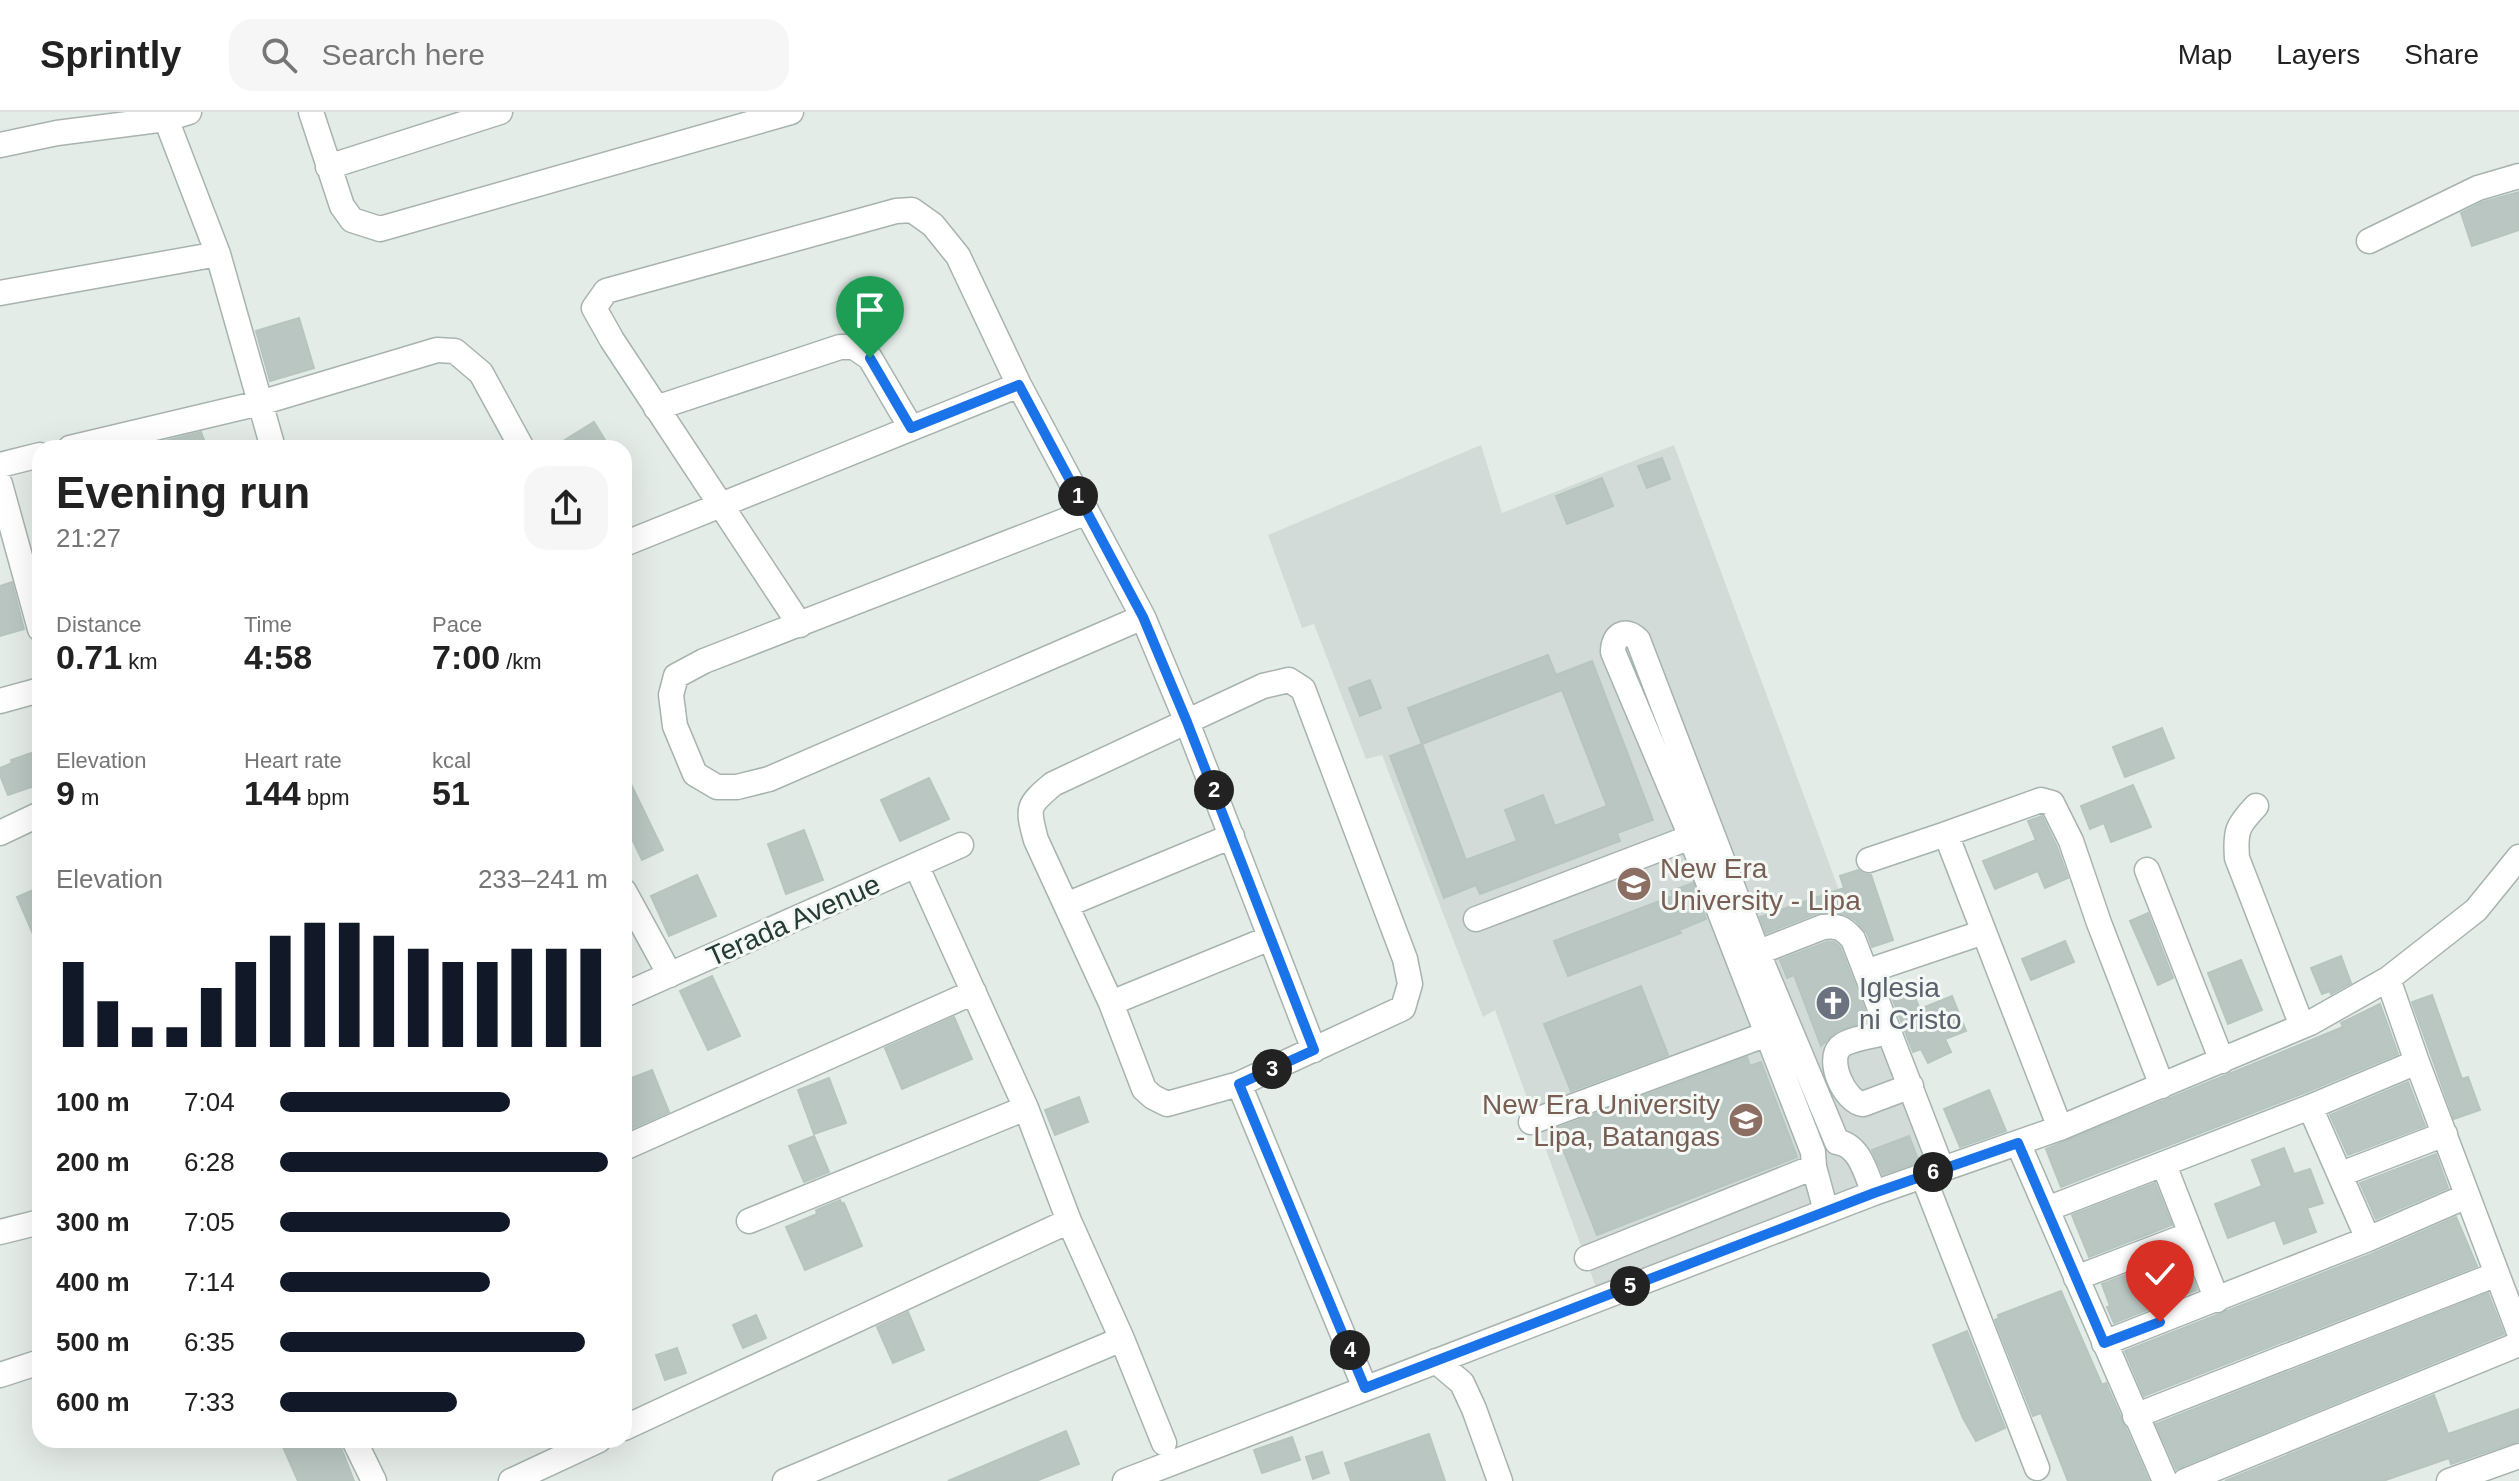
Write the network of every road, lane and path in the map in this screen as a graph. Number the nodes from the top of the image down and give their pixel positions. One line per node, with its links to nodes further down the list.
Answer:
1 (311, 112): 6 (street)
2 (500, 112): 6 (street)
3 (791, 112): 6 (street)
4 (177, 116): 5 (street); 9 (street)
5 (0, 145)
6 (328, 167)
7 (2519, 176): 8 (street)
8 (2369, 241)
9 (218, 254): 10 (street); 12 (street)
10 (0, 293)
11 (1019, 385): 13 (street); 14 (street); 22 (street)
12 (260, 403): 15 (street); 16 (street); 17 (street)
13 (656, 408): 14 (street); 21 (street)
14 (911, 428): 21 (street)
15 (104, 440)
16 (271, 440)
17 (518, 440)
18 (32, 457): 19 (street)
19 (0, 465)
20 (0, 484): 24 (street)
21 (721, 505): 23 (street); 26 (street)
22 (1087, 512): 25 (street); 26 (street)
23 (632, 541)
24 (32, 600)
25 (1143, 617): 26 (street); 29 (street)
26 (800, 625)
27 (32, 692): 28 (street)
28 (0, 701)
29 (1187, 722): 35 (street); 41 (street); 56 (street)
30 (2256, 806): 53 (street)
31 (32, 818): 33 (street)
32 (1692, 823): 32 (street); 43 (street); 46 (street)
33 (0, 833)
34 (1946, 834): 38 (street); 44 (street); 61 (street)
35 (1232, 836): 41 (street); 45 (street)
36 (961, 845): 39 (street, Terada Avenue)
37 (2519, 857): 49 (street)
38 (1869, 860)
39 (916, 865): 48 (street, Terada Avenue); 51 (street)
40 (2147, 870): 57 (street)
41 (1066, 905): 52 (street)
42 (632, 906): 48 (street)
43 (1476, 919)
44 (1984, 932): 47 (street); 65 (street)
45 (1270, 938): 52 (street); 56 (street)
46 (1748, 957): 54 (street); 55 (street); 67 (street)
47 (1874, 969)
48 (670, 975): 50 (street, Terada Avenue)
49 (2388, 979): 53 (street); 58 (street)
50 (632, 992)
51 (974, 992): 63 (street); 69 (street)
52 (1111, 1003): 59 (street)
53 (2302, 1026): 57 (street)
54 (1889, 1032): 60 (street); 60 (street)
55 (1767, 1034): 64 (street); 70 (street)
56 (1314, 1050): 59 (street)
57 (2222, 1061): 61 (street)
58 (2417, 1062): 62 (street); 66 (street)
59 (1239, 1084): 95 (street)
60 (1911, 1086): 72 (street)
61 (2162, 1086): 65 (street)
62 (2310, 1107): 71 (street); 73 (street)
63 (1026, 1108): 78 (street); 79 (street)
64 (1531, 1122)
65 (2060, 1128): 68 (street)
66 (2445, 1134): 73 (street); 75 (street)
67 (1837, 1142): 70 (street); 74 (street)
68 (2018, 1143): 72 (street); 76 (street)
69 (632, 1144)
70 (1814, 1160): 77 (street); 84 (street)
71 (2164, 1165): 76 (street); 82 (street)
72 (1932, 1172): 74 (street); 102 (street)
73 (2341, 1174): 83 (street)
74 (1874, 1193): 77 (street)
75 (2467, 1196): 83 (street); 85 (street)
76 (2047, 1209): 86 (street)
77 (1826, 1211): 92 (street)
78 (749, 1221)
79 (1069, 1221): 89 (street); 97 (street)
80 (32, 1224): 81 (street)
81 (0, 1232)
82 (2191, 1234): 86 (street); 87 (street)
83 (2368, 1239): 87 (street)
84 (1587, 1258)
85 (2497, 1274): 88 (street); 96 (street)
86 (2076, 1278): 90 (street)
87 (2217, 1300): 90 (street)
88 (2519, 1332)
89 (1122, 1339): 98 (street); 105 (street)
90 (2104, 1343): 96 (street)
91 (2519, 1344): 109 (street)
92 (1436, 1361): 95 (street); 107 (street)
93 (32, 1365): 94 (street)
94 (0, 1375)
95 (1365, 1388): 106 (street)
96 (2135, 1416): 108 (street)
97 (632, 1424)
98 (1164, 1443)
99 (358, 1448): 103 (street)
100 (582, 1448): 104 (street)
101 (2519, 1456): 110 (street)
102 (2037, 1468)
103 (374, 1481)
104 (511, 1481)
105 (785, 1481)
106 (1125, 1481)
107 (1500, 1481)
108 (2165, 1481)
109 (2185, 1481)
110 (2449, 1481)

